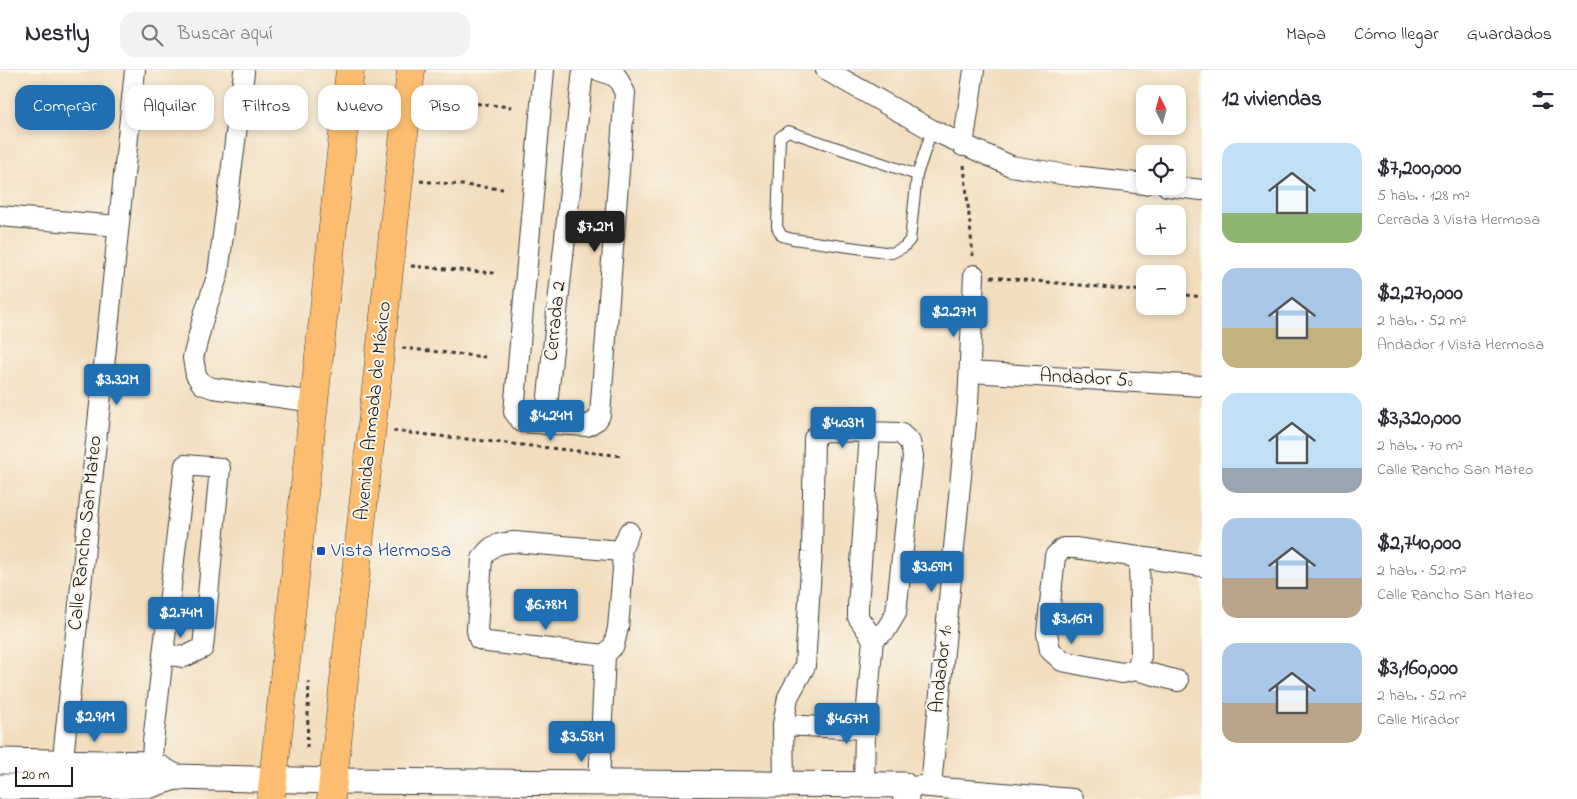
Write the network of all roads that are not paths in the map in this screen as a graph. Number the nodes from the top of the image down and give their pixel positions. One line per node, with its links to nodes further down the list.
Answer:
1 (135, 70): 17 (street, Calle Rancho San Mateo)
2 (350, 70): 21 (main road)
3 (411, 70): 45 (main road, Avenida Armada de México)
4 (544, 70): 22 (street)
5 (583, 70): 22 (street, Cerrada 2)
6 (598, 70): 22 (street)
7 (826, 70): 10 (street)
8 (974, 70): 11 (street)
9 (244, 72): 21 (street)
10 (932, 130): 11 (street); 12 (lane)
11 (963, 146): 13 (street)
12 (917, 174): 12 (lane)
13 (1136, 183)
14 (1186, 188): 15 (street)
15 (1202, 190)
16 (0, 216): 17 (street)
17 (118, 226): 36 (street, Calle Rancho San Mateo)
18 (974, 275): 19 (street, Andador 1º)
19 (970, 372): 20 (street, Andador 5º); 41 (street, Andador 1º)
20 (1202, 386)
21 (314, 402): 44 (main road)
22 (545, 424)
23 (870, 433): 28 (street); 28 (street); 33 (street)
24 (629, 532): 25 (street)
25 (621, 550): 30 (street); 30 (street)
26 (1139, 557): 27 (street); 31 (street); 31 (street)
27 (1202, 566)
28 (873, 639): 34 (street)
29 (163, 654): 29 (street); 37 (street)
30 (605, 655): 38 (street)
31 (1136, 670): 32 (street)
32 (1178, 681)
33 (783, 725): 34 (street); 39 (street)
34 (864, 729): 40 (street)
35 (0, 761): 36 (street)
36 (62, 762): 37 (street); 43 (street, Calle Rancho San Mateo)
37 (151, 775): 43 (street); 44 (street)
38 (600, 783): 39 (street); 45 (street)
39 (784, 784): 40 (street)
40 (864, 785): 46 (street)
41 (931, 786): 46 (street); 47 (street)
42 (0, 788): 43 (street)
43 (60, 788)
44 (272, 789): 45 (street)
45 (332, 790)
46 (905, 792)
47 (1073, 799)

